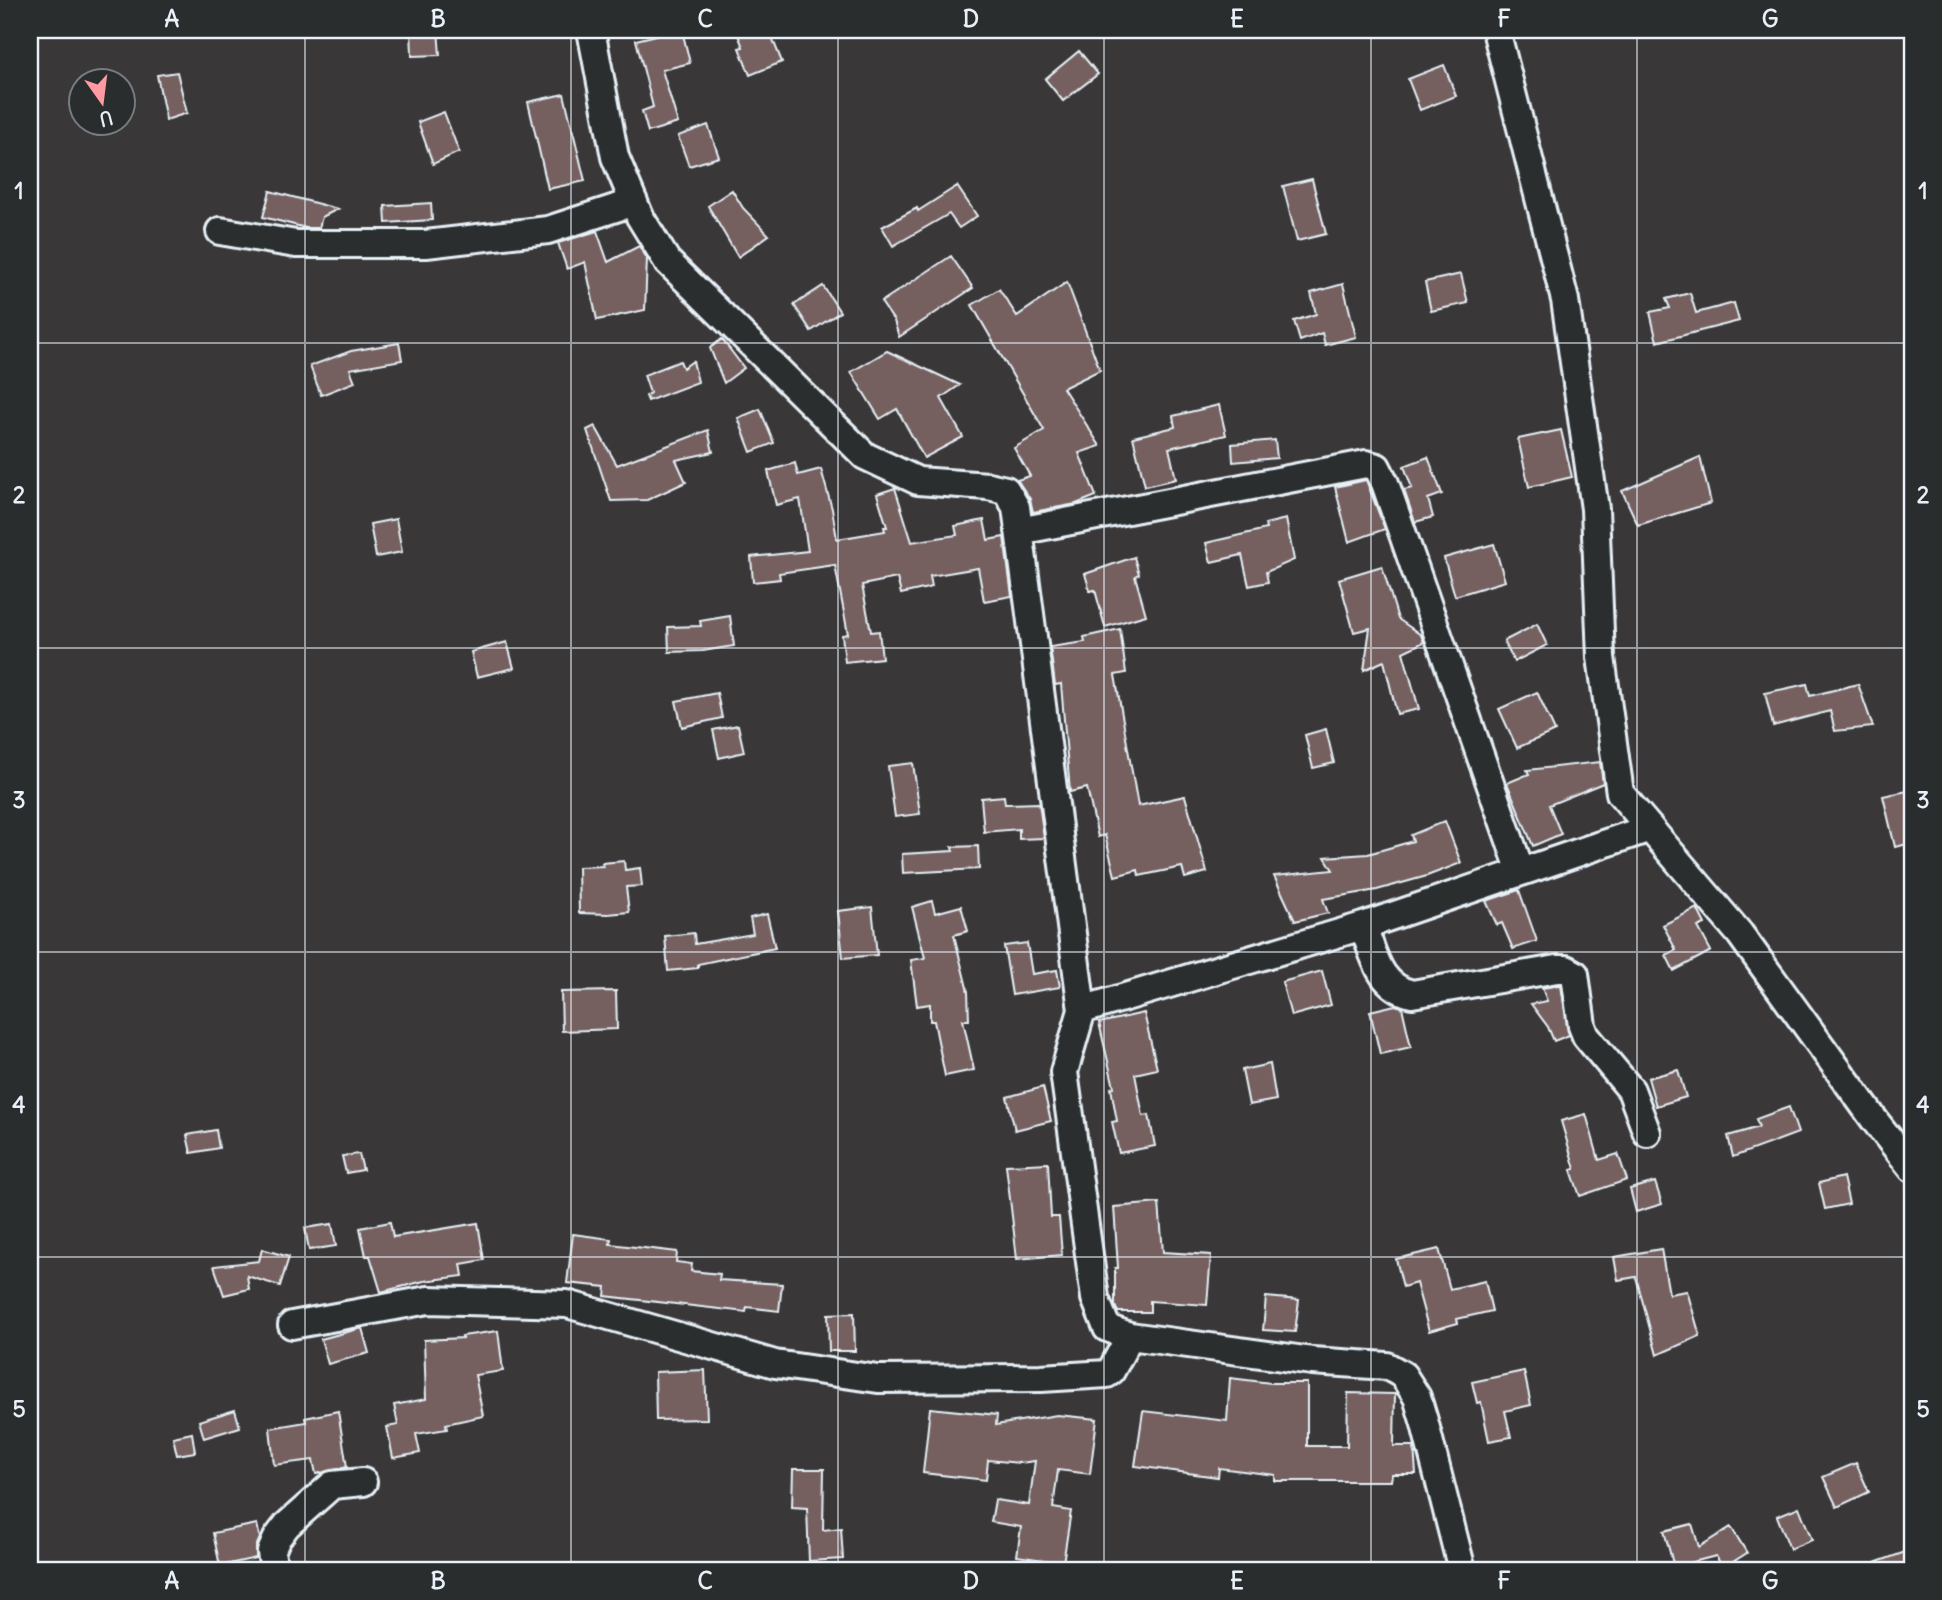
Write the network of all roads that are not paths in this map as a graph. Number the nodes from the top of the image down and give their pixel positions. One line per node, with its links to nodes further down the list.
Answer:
1 (591, 30): 3 (street)
2 (1496, 30): 6 (street)
3 (634, 202): 4 (street); 5 (street)
4 (220, 231)
5 (1019, 531): 7 (street); 9 (street)
6 (1650, 828): 7 (street); 11 (street)
7 (1521, 872): 8 (street)
8 (1363, 926): 9 (street); 10 (street)
9 (1082, 1010): 13 (street)
10 (1647, 1133)
11 (1912, 1168)
12 (292, 1325): 13 (street)
13 (1130, 1336): 16 (street)
14 (363, 1482): 15 (street)
15 (274, 1570)
16 (1462, 1570)

